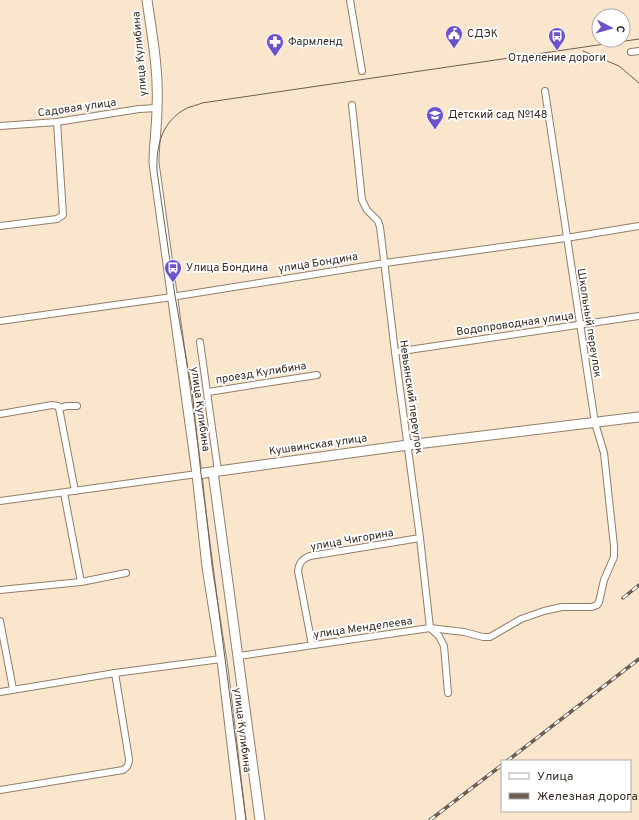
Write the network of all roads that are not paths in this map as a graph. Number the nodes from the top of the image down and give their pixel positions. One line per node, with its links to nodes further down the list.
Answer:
1 (147, 0): 8 (main road, улица Кулибина)
2 (350, 0): 5 (street)
3 (639, 51): 4 (street)
4 (631, 52)
5 (362, 71)
6 (545, 91): 13 (street, Школьный переулок)
7 (352, 105): 14 (street, Невьянский переулок)
8 (157, 108): 9 (street, Садовая улица); 15 (main road, улица Кулибина)
9 (57, 122): 10 (street, Садовая улица); 11 (street)
10 (0, 126)
11 (0, 226)
12 (639, 226): 13 (street, улица Бондина)
13 (566, 238): 14 (street, улица Бондина); 18 (street, Школьный переулок)
14 (385, 263): 15 (street, улица Бондина); 20 (street, Невьянский переулок)
15 (173, 297): 17 (street, улица Бондина); 30 (main road, улица Кулибина)
16 (639, 316): 18 (street, Водопроводная улица)
17 (0, 320)
18 (580, 325): 20 (street, Водопроводная улица); 27 (street, Школьный переулок)
19 (200, 342): 22 (street)
20 (395, 352): 28 (street, Невьянский переулок)
21 (317, 375): 22 (street, проезд Кулибина)
22 (208, 392): 29 (street)
23 (77, 406): 24 (street)
24 (60, 408): 25 (street); 31 (street)
25 (0, 414)
26 (639, 418): 27 (main road, Кушвинская улица)
27 (595, 423): 28 (main road, Кушвинская улица); 40 (street, Школьный переулок)
28 (408, 445): 29 (main road, Кушвинская улица); 34 (street, Невьянский переулок)
29 (216, 472): 30 (main road, Кушвинская улица); 42 (main road, улица Кулибина)
30 (197, 474): 31 (street, Кушвинская улица); 43 (main road, улица Кулибина)
31 (75, 491): 32 (street, Кушвинская улица)
32 (64, 493): 33 (street, Кушвинская улица); 36 (street)
33 (0, 501)
34 (420, 538): 39 (street, Невьянский переулок); 41 (street, улица Чигорина)
35 (126, 573): 36 (street)
36 (81, 582): 37 (street)
37 (0, 590)
38 (0, 621): 45 (street)
39 (430, 628): 40 (street, улица Менделеева); 41 (street, улица Менделеева); 47 (street)
40 (490, 637)
41 (312, 645): 42 (street, улица Менделеева)
42 (239, 656): 50 (main road, улица Кулибина)
43 (221, 659): 44 (street); 49 (main road, улица Кулибина)
44 (115, 673): 45 (street); 48 (street)
45 (13, 689): 46 (street)
46 (0, 692)
47 (448, 693)
48 (0, 790)
49 (241, 820)
50 (260, 820)

